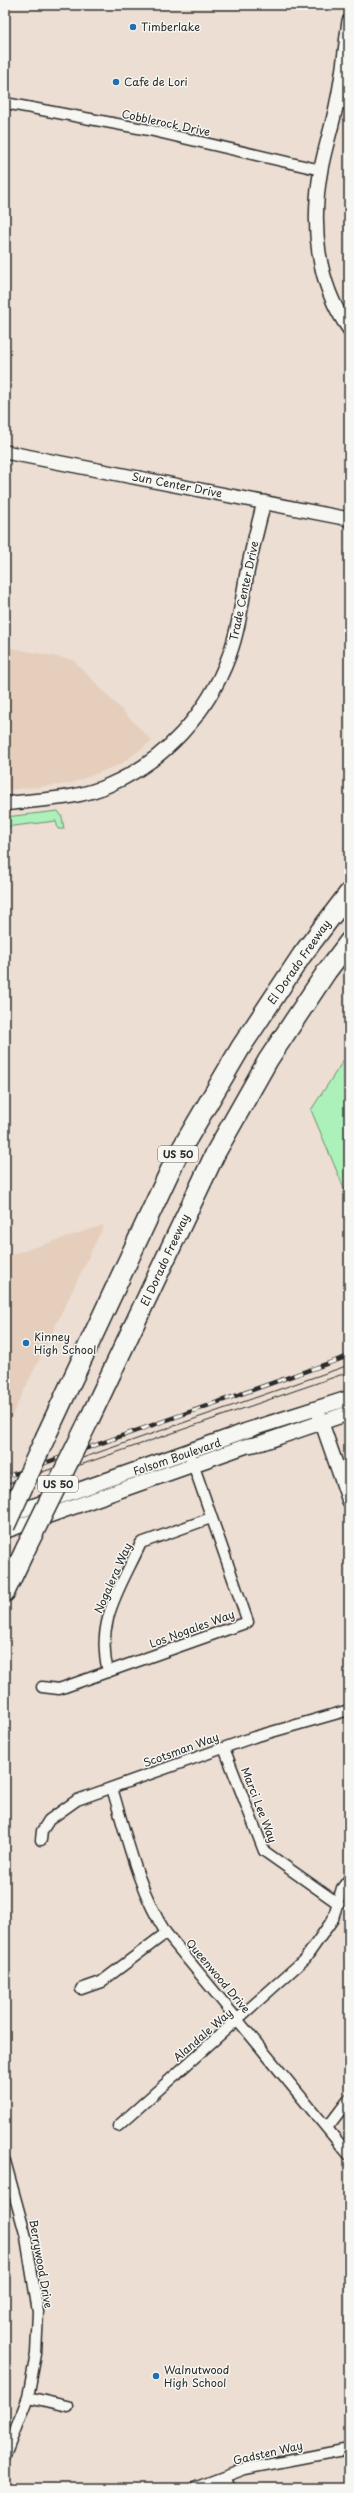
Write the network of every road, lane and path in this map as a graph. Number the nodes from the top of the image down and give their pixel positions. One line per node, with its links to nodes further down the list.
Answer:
1 (349, 21): 3 (street)
2 (5, 103): 4 (street, Cobblerock Drive)
3 (343, 103): 4 (street)
4 (321, 170): 5 (street)
5 (349, 329)
6 (5, 452): 7 (street, Sun Center Drive)
7 (264, 502): 8 (street, Sun Center Drive); 9 (street, Trade Center Drive)
8 (349, 519)
9 (5, 804)
10 (349, 893): 20 (highway, El Dorado Freeway / US 50, bridge)
11 (349, 942): 22 (highway, El Dorado Freeway / US 50, bridge)
12 (349, 1398): 13 (main road, Folsom Boulevard)
13 (317, 1408): 15 (street); 16 (main road, Folsom Boulevard)
14 (349, 1413): 15 (main road, Folsom Boulevard)
15 (322, 1423): 16 (main road, Folsom Boulevard); 17 (street)
16 (191, 1459): 18 (main road, Folsom Boulevard); 19 (street, Los Nogales Way); 21 (main road, Folsom Boulevard)
17 (349, 1501)
18 (5, 1516)
19 (211, 1518): 23 (street, Nogalera Way); 23 (street, Los Nogales Way)
20 (5, 1526)
21 (5, 1531)
22 (5, 1592)
23 (108, 1672): 24 (street, Los Nogales Way)
24 (42, 1687)
25 (349, 1710): 26 (street, Scotsman Way)
26 (224, 1748): 27 (street, Scotsman Way); 30 (street, Marci Lee Way)
27 (112, 1788): 28 (street, Scotsman Way); 31 (street, Queenwood Drive)
28 (41, 1840)
29 (349, 1879): 30 (street, Alandale Way)
30 (339, 1904): 33 (street, Alandale Way)
31 (166, 1933): 32 (street); 33 (street, Queenwood Drive)
32 (81, 1989)
33 (239, 2020): 35 (street, Alandale Way); 36 (street, Queenwood Drive)
34 (349, 2099): 36 (street)
35 (118, 2126)
36 (327, 2128): 37 (street, Queenwood Drive)
37 (349, 2155)
38 (5, 2161): 39 (street, Berrywood Drive)
39 (9, 2191): 40 (street, Berrywood Drive)
40 (28, 2397): 41 (street); 43 (street, Berrywood Drive)
41 (67, 2406)
42 (349, 2449): 44 (street, Gadsten Way)
43 (5, 2456)
44 (224, 2477): 45 (street, Gadsten Way); 46 (street)
45 (194, 2488)
46 (229, 2488)

